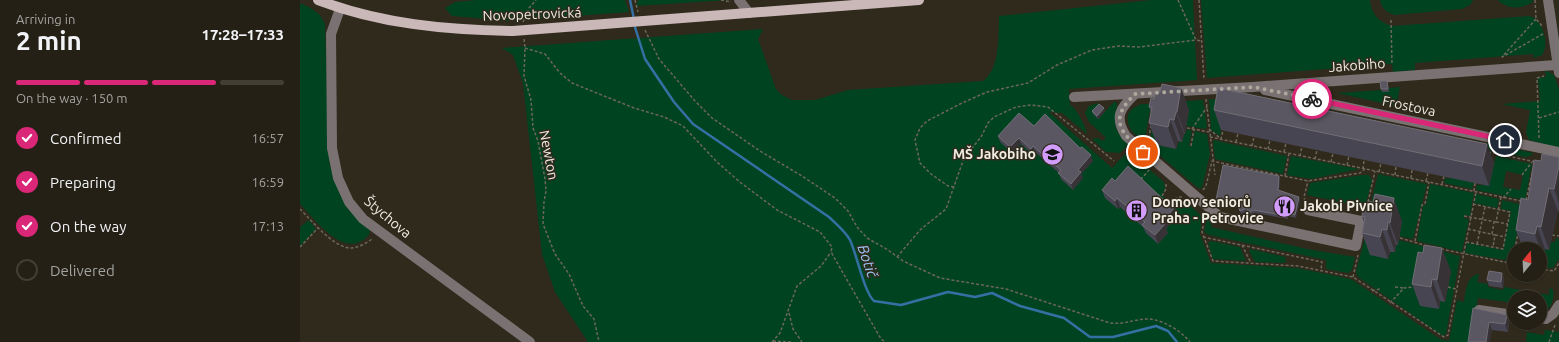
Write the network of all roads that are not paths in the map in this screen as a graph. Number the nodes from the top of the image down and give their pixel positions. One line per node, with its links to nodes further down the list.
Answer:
1 (318, 0): 5 (main road, Novopetrovická)
2 (739, 0): 6 (street)
3 (919, 0): 6 (main road, Novopetrovická)
4 (1548, 0): 7 (street)
5 (340, 9): 6 (main road, Novopetrovická); 17 (street, Štychova)
6 (749, 13)
7 (1558, 70): 8 (street, Jakobiho)
8 (1254, 87): 9 (street, Jakobiho); 11 (street, Frostova)
9 (1135, 94): 10 (street, Jakobiho); 12 (street)
10 (1074, 97)
11 (1559, 152)
12 (1308, 210)
13 (1559, 305): 16 (street)
14 (1479, 310): 15 (street)
15 (1507, 314)
16 (1547, 318)
17 (530, 342)

